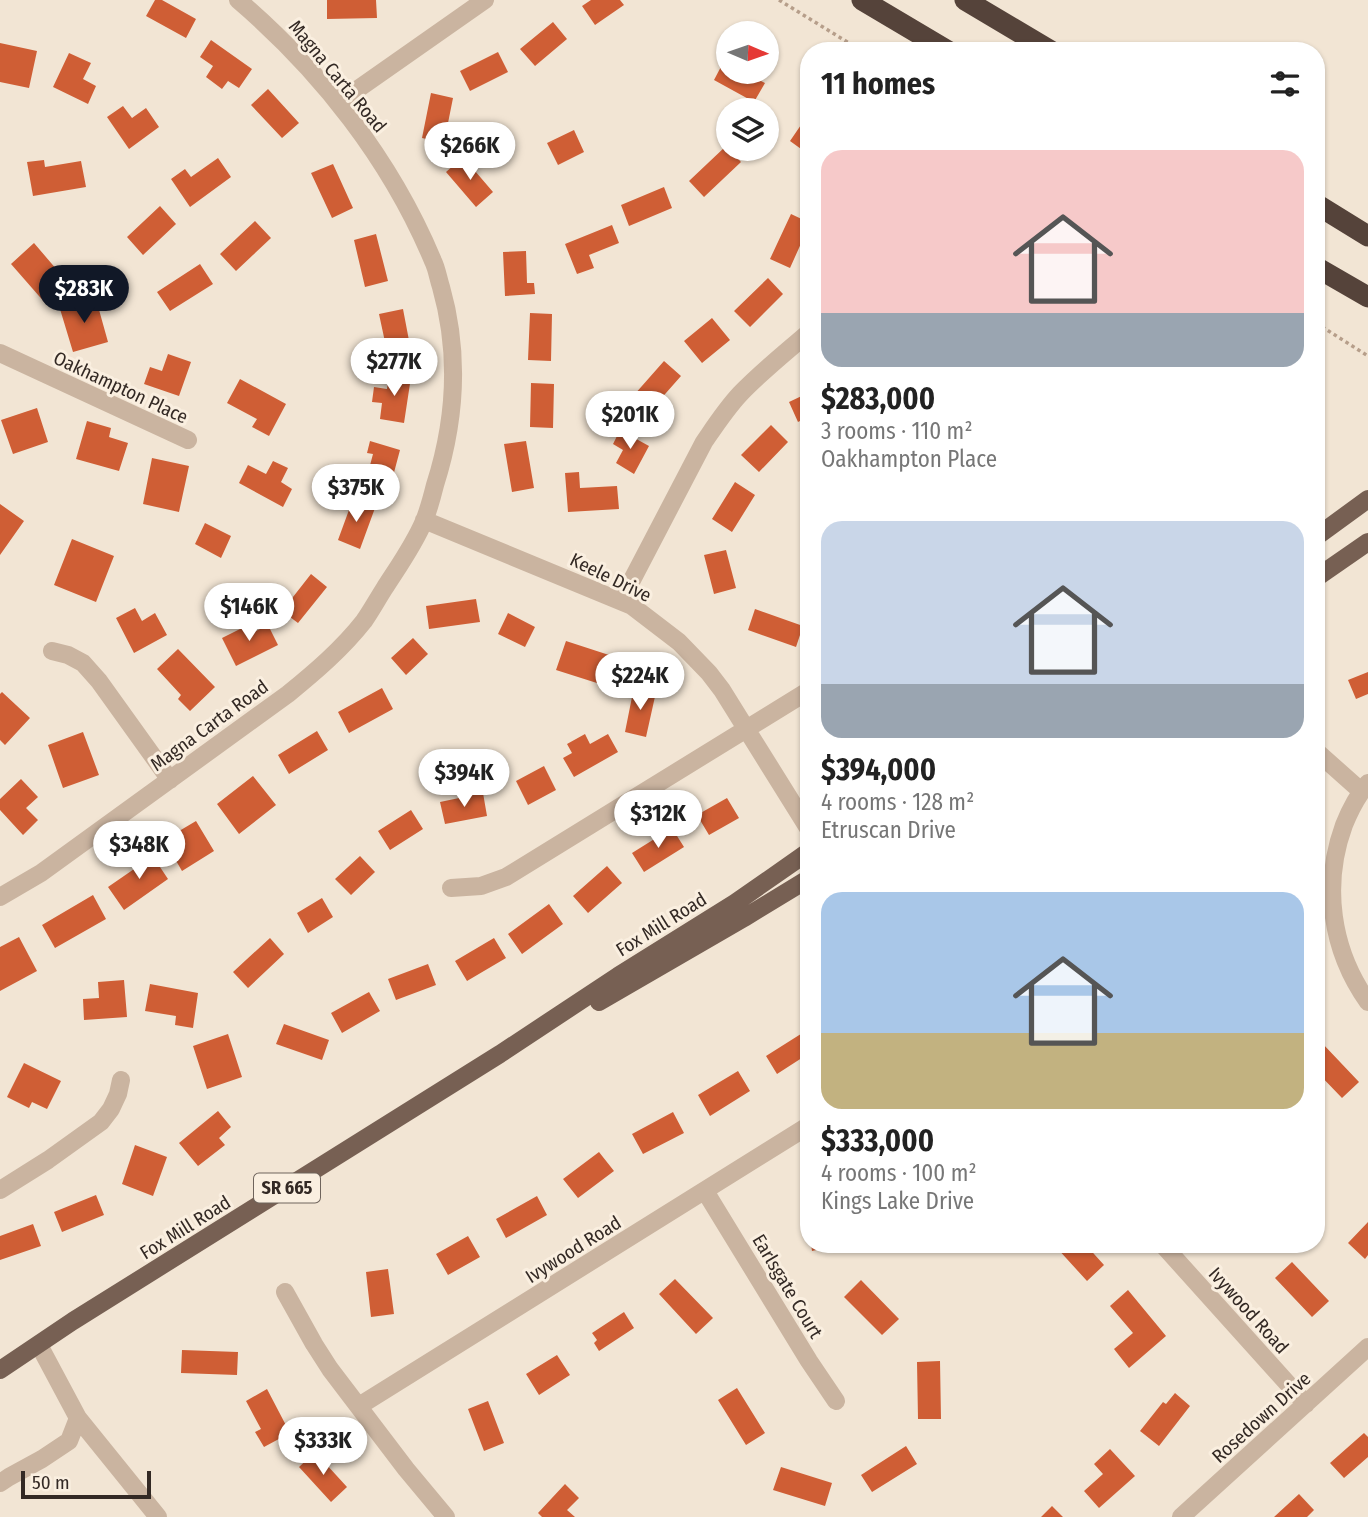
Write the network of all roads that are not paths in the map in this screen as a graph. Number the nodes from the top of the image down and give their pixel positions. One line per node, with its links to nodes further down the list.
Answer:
1 (238, 0): 7 (street, Magna Carta Road)
2 (485, 0): 7 (street)
3 (862, 0): 5 (highway)
4 (965, 0): 6 (highway)
5 (933, 42)
6 (1036, 42)
7 (338, 103): 16 (street, Magna Carta Road)
8 (1325, 210): 9 (highway)
9 (1368, 236)
10 (1325, 272): 11 (highway)
11 (1368, 297)
12 (800, 340): 20 (street)
13 (0, 354): 14 (street, Oakhampton Place)
14 (188, 440)
15 (1368, 499): 17 (main road)
16 (424, 520): 20 (street, Keele Drive); 25 (street, Magna Carta Road)
17 (1325, 530)
18 (1368, 542): 19 (main road)
19 (1325, 572)
20 (621, 601): 23 (street, Keele Drive)
21 (52, 651): 25 (street)
22 (800, 696): 23 (street)
23 (747, 730): 27 (street, Keele Drive); 30 (street)
24 (1325, 758): 26 (street)
25 (170, 780): 31 (street, Magna Carta Road)
26 (1365, 787): 32 (street)
27 (800, 815)
28 (800, 858): 33 (main road, Fox Mill Road / SR 665)
29 (800, 884): 33 (main road, Fox Mill Road / SR 665)
30 (451, 888)
31 (0, 897)
32 (1368, 1002)
33 (500, 1054): 40 (main road, Fox Mill Road / SR 665)
34 (121, 1080): 36 (street)
35 (800, 1131): 37 (street, Ivywood Road)
36 (0, 1190)
37 (705, 1191): 43 (street, Earlsgate Court); 45 (street, Ivywood Road)
38 (1170, 1253): 44 (street, Ivywood Road)
39 (285, 1292): 45 (street)
40 (39, 1345): 42 (main road, Fox Mill Road / SR 665); 46 (street)
41 (1368, 1347): 44 (street, Rosedown Drive)
42 (0, 1370)
43 (836, 1401)
44 (1306, 1404): 50 (street, Rosedown Drive)
45 (359, 1406): 49 (street)
46 (78, 1418): 47 (street); 48 (street)
47 (0, 1483)
48 (158, 1517)
49 (446, 1517)
50 (1181, 1517)

